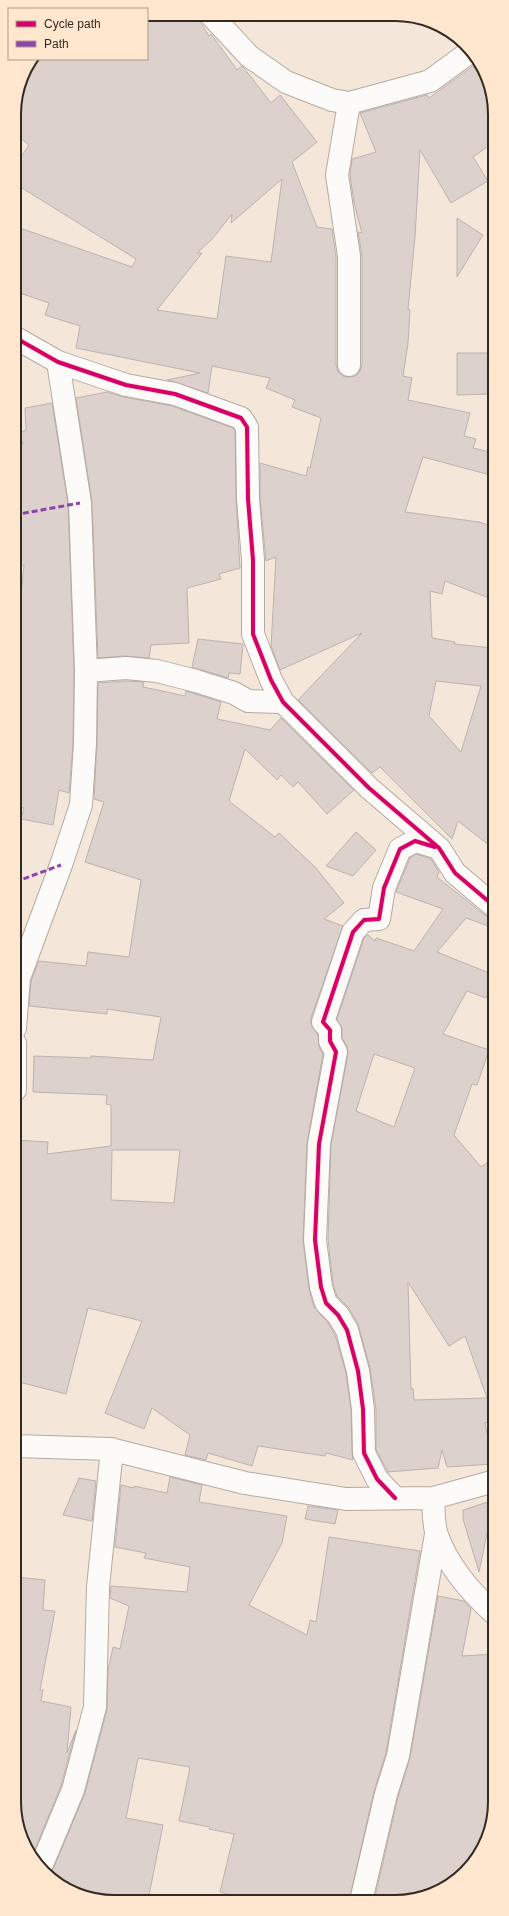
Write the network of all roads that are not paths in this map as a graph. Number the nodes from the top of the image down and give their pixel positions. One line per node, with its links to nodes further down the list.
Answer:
1 (217, 21): 3 (street)
2 (466, 55): 3 (street)
3 (350, 103): 6 (street)
4 (21, 341): 5 (street)
5 (58, 362): 7 (street); 8 (street)
6 (349, 365)
7 (86, 671): 8 (street); 11 (street)
8 (284, 702): 9 (street)
9 (439, 848): 10 (street); 15 (street)
10 (488, 901)
11 (21, 970)
12 (21, 1446): 13 (street)
13 (112, 1450): 15 (street); 19 (street)
14 (488, 1483): 16 (street)
15 (395, 1498): 16 (street)
16 (433, 1498): 17 (street)
17 (436, 1534): 18 (street); 20 (street)
18 (488, 1607)
19 (43, 1862)
20 (362, 1895)

